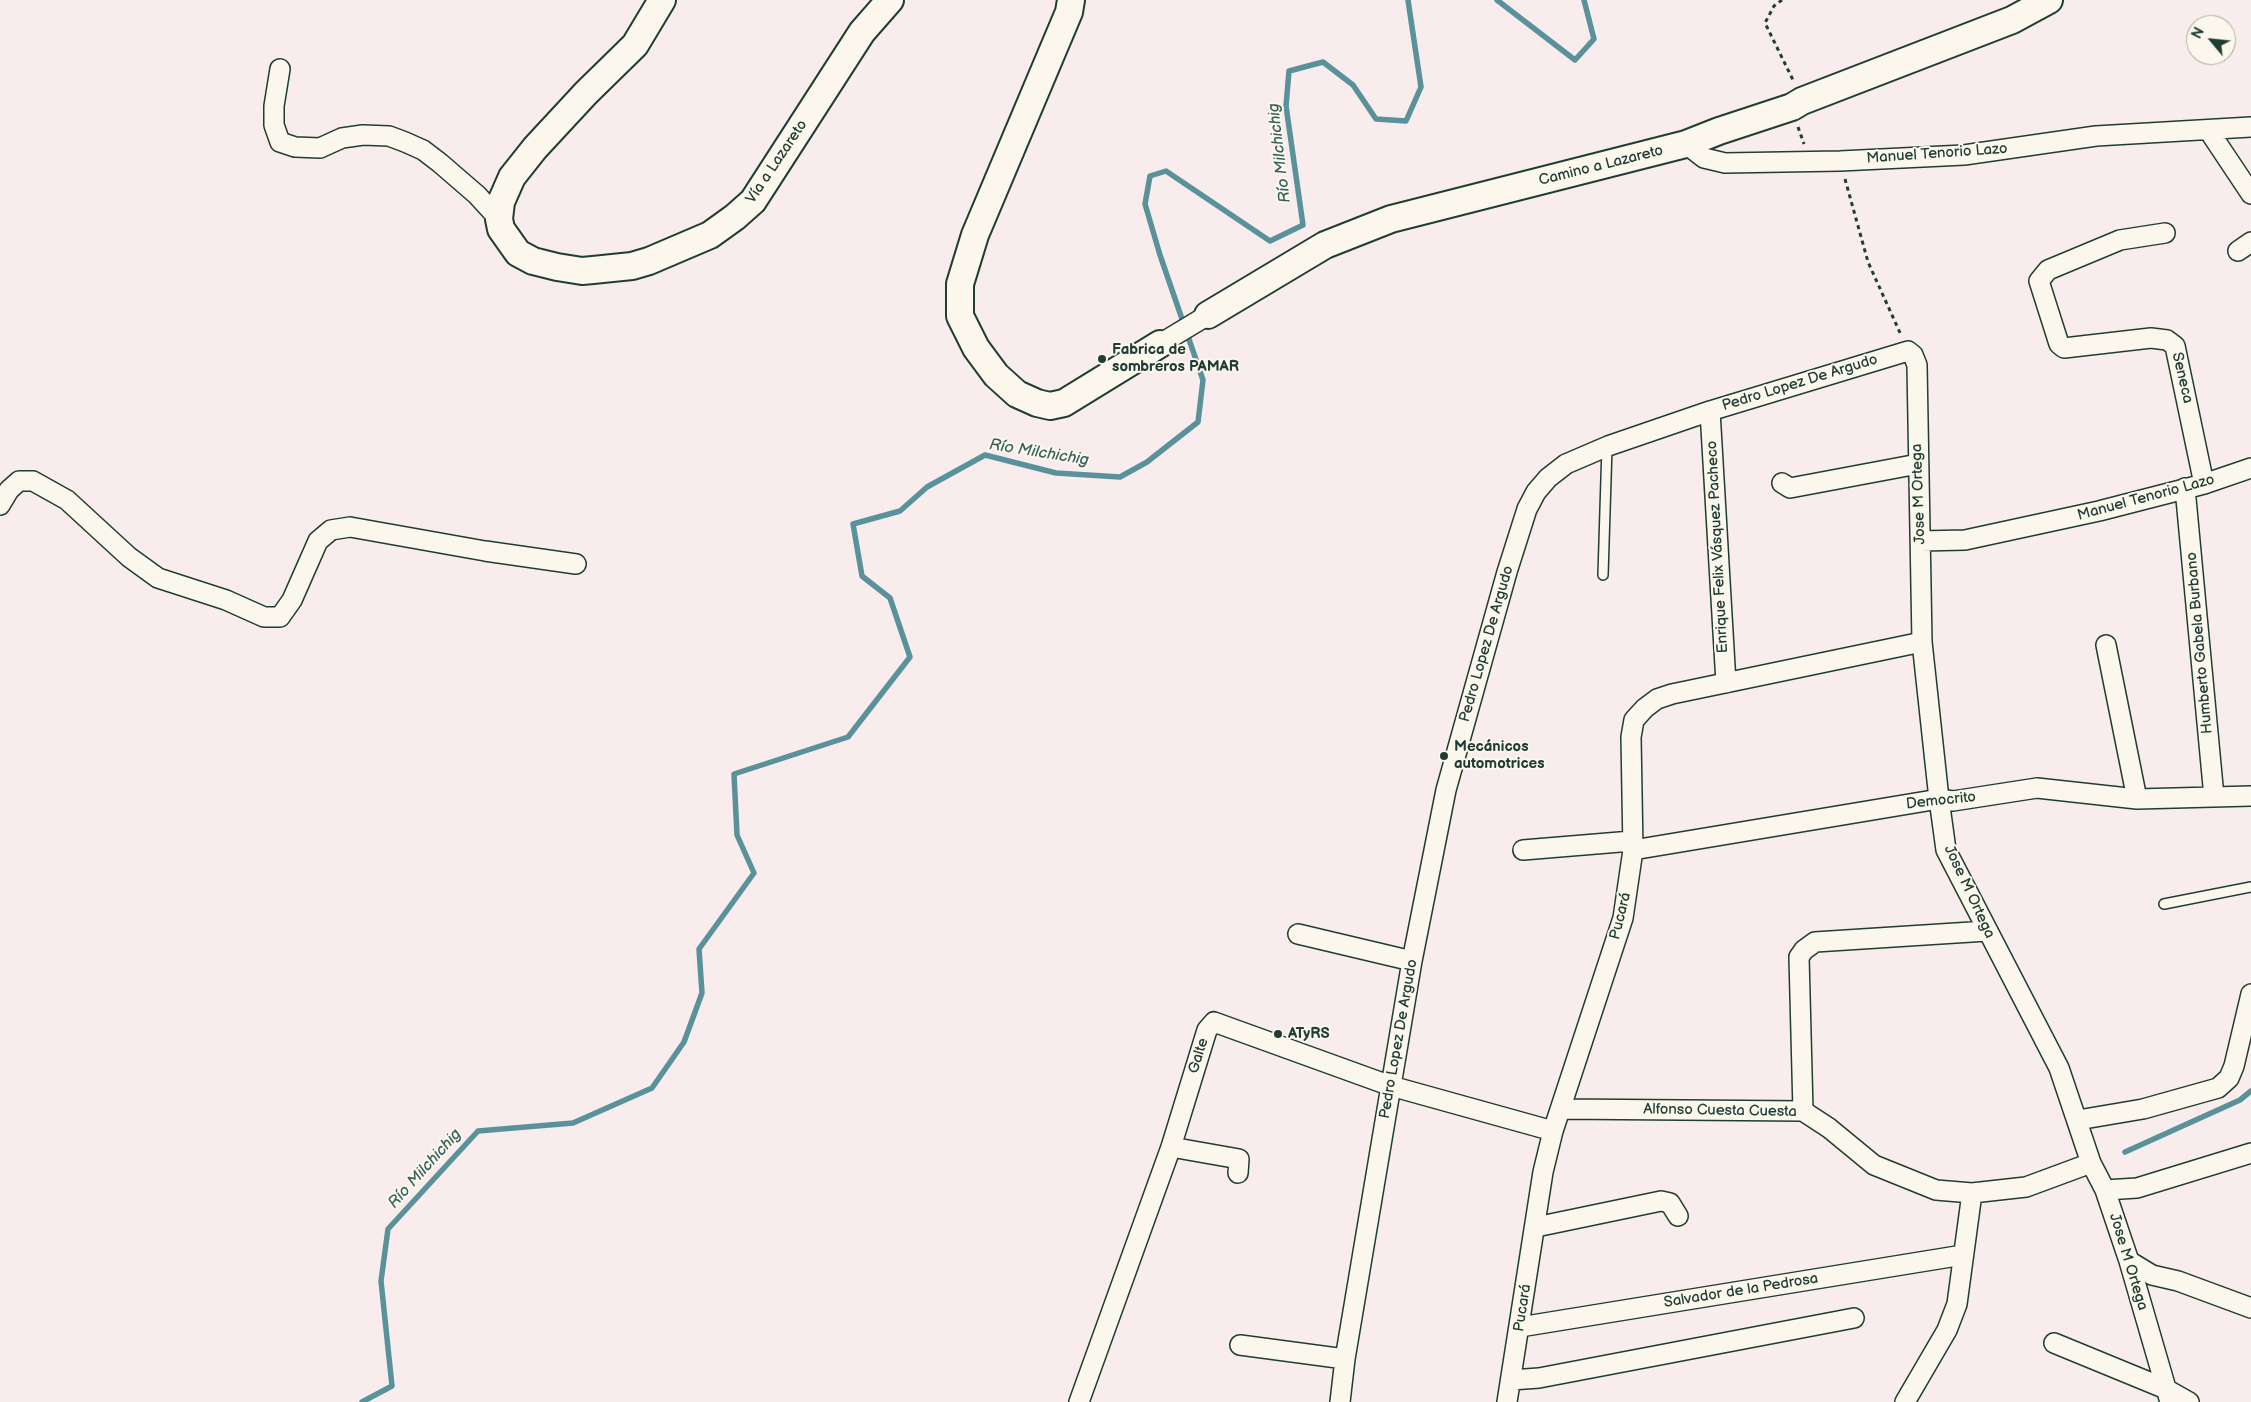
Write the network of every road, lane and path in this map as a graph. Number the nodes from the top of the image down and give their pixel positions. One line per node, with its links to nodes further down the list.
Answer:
1 (662, 0): 15 (street)
2 (890, 0): 15 (street, Vía a Lazareto)
3 (1071, 0): 18 (street)
4 (1782, 0): 6 (path)
5 (2049, 0): 8 (street, Camino a Lazareto)
6 (1783, 57)
7 (280, 69): 15 (street)
8 (1792, 107): 11 (street, Camino a Lazareto); 12 (path)
9 (2251, 127): 10 (street, Manuel Tenorio Lazo)
10 (2208, 131): 13 (street, Manuel Tenorio Lazo); 14 (street)
11 (1686, 144): 13 (street, Manuel Tenorio Lazo); 17 (street, Camino a Lazareto)
12 (1810, 147)
13 (1840, 161): 19 (path)
14 (2251, 194)
15 (499, 219)
16 (2164, 232): 25 (street, Seneca)
17 (1208, 315): 18 (street, Camino a Lazareto)
18 (1160, 344)
19 (1908, 351): 20 (street, Pedro Lopez De Argudo); 22 (street, Jose M Ortega)
20 (1710, 411): 21 (street, Pedro Lopez De Argudo); 33 (street, Enrique Felix Vásquez Pacheco)
21 (1608, 446): 30 (lane); 44 (street, Pedro Lopez De Argudo)
22 (1918, 464): 24 (street); 28 (street, Jose M Ortega)
23 (2251, 468): 25 (street, Manuel Tenorio Lazo)
24 (1782, 483)
25 (2204, 484): 26 (street, Manuel Tenorio Lazo)
26 (2185, 488): 28 (street, Manuel Tenorio Lazo); 35 (street, Humberto Gabela Burbano)
27 (0, 505): 29 (street)
28 (1921, 541): 31 (street, Jose M Ortega)
29 (576, 564)
30 (1603, 575)
31 (1922, 642): 33 (street, Pucará); 36 (street, Jose M Ortega)
32 (2106, 644): 37 (street)
33 (1726, 683): 38 (street, Pucará)
34 (2251, 796): 35 (street, Democrito)
35 (2214, 797): 37 (street, Democrito)
36 (1938, 799): 37 (street, Democrito); 38 (street, Democrito); 42 (street, Jose M Ortega)
37 (2137, 799)
38 (1632, 845): 39 (street, Democrito); 47 (street, Pucará)
39 (1523, 850)
40 (2251, 887): 41 (lane)
41 (2164, 904)
42 (1987, 931): 48 (street); 49 (street, Jose M Ortega)
43 (1298, 934): 44 (street)
44 (1412, 962): 46 (street, Pedro Lopez De Argudo)
45 (2251, 994): 49 (street)
46 (1391, 1086): 50 (street, Galte); 51 (street, Galte); 66 (street, Pedro Lopez De Argudo)
47 (1561, 1109): 48 (street, Alfonso Cuesta Cuesta); 50 (street, Pucará)
48 (1803, 1111): 56 (street, Alfonso Cuesta Cuesta)
49 (2078, 1120): 53 (street, Jose M Ortega)
50 (1553, 1131): 58 (street, Pucará)
51 (1171, 1147): 54 (street); 69 (street, Galte)
52 (2251, 1153): 55 (street)
53 (2091, 1163): 55 (street, Jose M Ortega); 56 (street, Alfonso Cuesta Cuesta)
54 (1238, 1173)
55 (2105, 1190): 60 (street, Jose M Ortega)
56 (1972, 1193): 59 (street)
57 (1678, 1216): 58 (street)
58 (1536, 1227): 63 (street, Pucará)
59 (1963, 1255): 63 (street, Salvador de la Pedrosa); 72 (street)
60 (2129, 1261): 61 (street); 68 (street, Jose M Ortega)
61 (2251, 1308)
62 (1854, 1318): 67 (street)
63 (1520, 1327): 67 (street, Pucará)
64 (2054, 1343): 68 (street)
65 (1240, 1345): 66 (street)
66 (1345, 1359): 70 (street, Pedro Lopez De Argudo)
67 (1511, 1380): 71 (street, Pucará)
68 (2168, 1395): 73 (street)
69 (1079, 1402)
70 (1340, 1402)
71 (1507, 1402)
72 (1905, 1402)
73 (2189, 1402)

